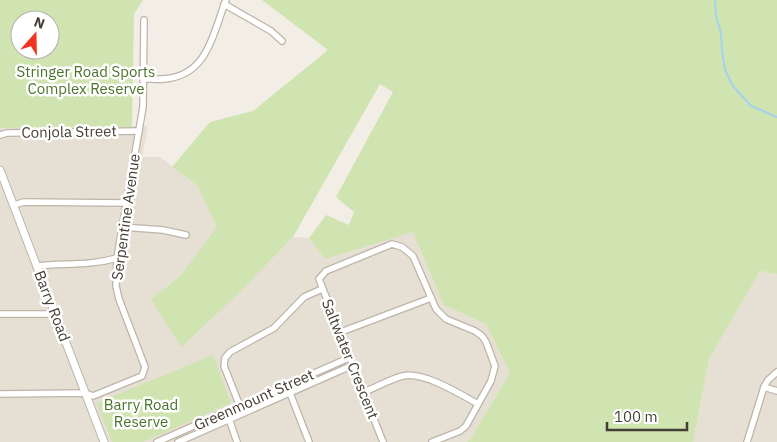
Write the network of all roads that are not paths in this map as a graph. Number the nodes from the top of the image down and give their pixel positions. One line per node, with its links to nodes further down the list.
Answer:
1 (225, 2): 3 (street); 4 (street)
2 (144, 20): 4 (street, Serpentine Avenue)
3 (282, 41)
4 (144, 79): 5 (street, Serpentine Avenue)
5 (138, 131): 6 (street, Conjola Street); 8 (street, Serpentine Avenue)
6 (0, 134)
7 (0, 170): 9 (street, Barry Road)
8 (127, 203): 9 (street); 10 (street, Serpentine Avenue)
9 (14, 205): 13 (street, Barry Road)
10 (122, 227): 11 (street); 12 (street, Serpentine Avenue)
11 (186, 235)
12 (117, 258): 13 (street); 27 (street, Serpentine Avenue)
13 (37, 266): 17 (street, Barry Road)
14 (322, 289): 15 (street, Saltwater Crescent); 18 (street, Saltwater Crescent); 30 (street)
15 (431, 298): 18 (street); 29 (street)
16 (0, 314): 17 (street)
17 (55, 314): 27 (street, Barry Road)
18 (341, 332): 19 (street, Saltwater Crescent)
19 (350, 357): 20 (street, Saltwater Crescent); 22 (street, Greenmount Street)
20 (353, 365): 25 (street, Greenmount Street); 26 (street, Saltwater Crescent)
21 (777, 372): 23 (street)
22 (287, 384): 25 (street); 30 (street, Greenmount Street)
23 (764, 387): 24 (street); 42 (street)
24 (777, 391)
25 (290, 392): 32 (street, Greenmount Street); 39 (street)
26 (364, 392): 29 (street); 40 (street, Saltwater Crescent)
27 (85, 393): 28 (street); 35 (street, Barry Road)
28 (0, 394)
29 (478, 404): 41 (street)
30 (239, 406): 31 (street, Greenmount Street); 32 (street)
31 (226, 412): 33 (street); 34 (street, Greenmount Street)
32 (242, 413): 33 (street, Greenmount Street)
33 (229, 420): 37 (street, Greenmount Street); 38 (street)
34 (170, 440): 36 (street, Greenmount Street)
35 (104, 442)
36 (157, 442)
37 (178, 442)
38 (237, 442)
39 (309, 442)
40 (383, 442)
41 (432, 442)
42 (747, 442)

